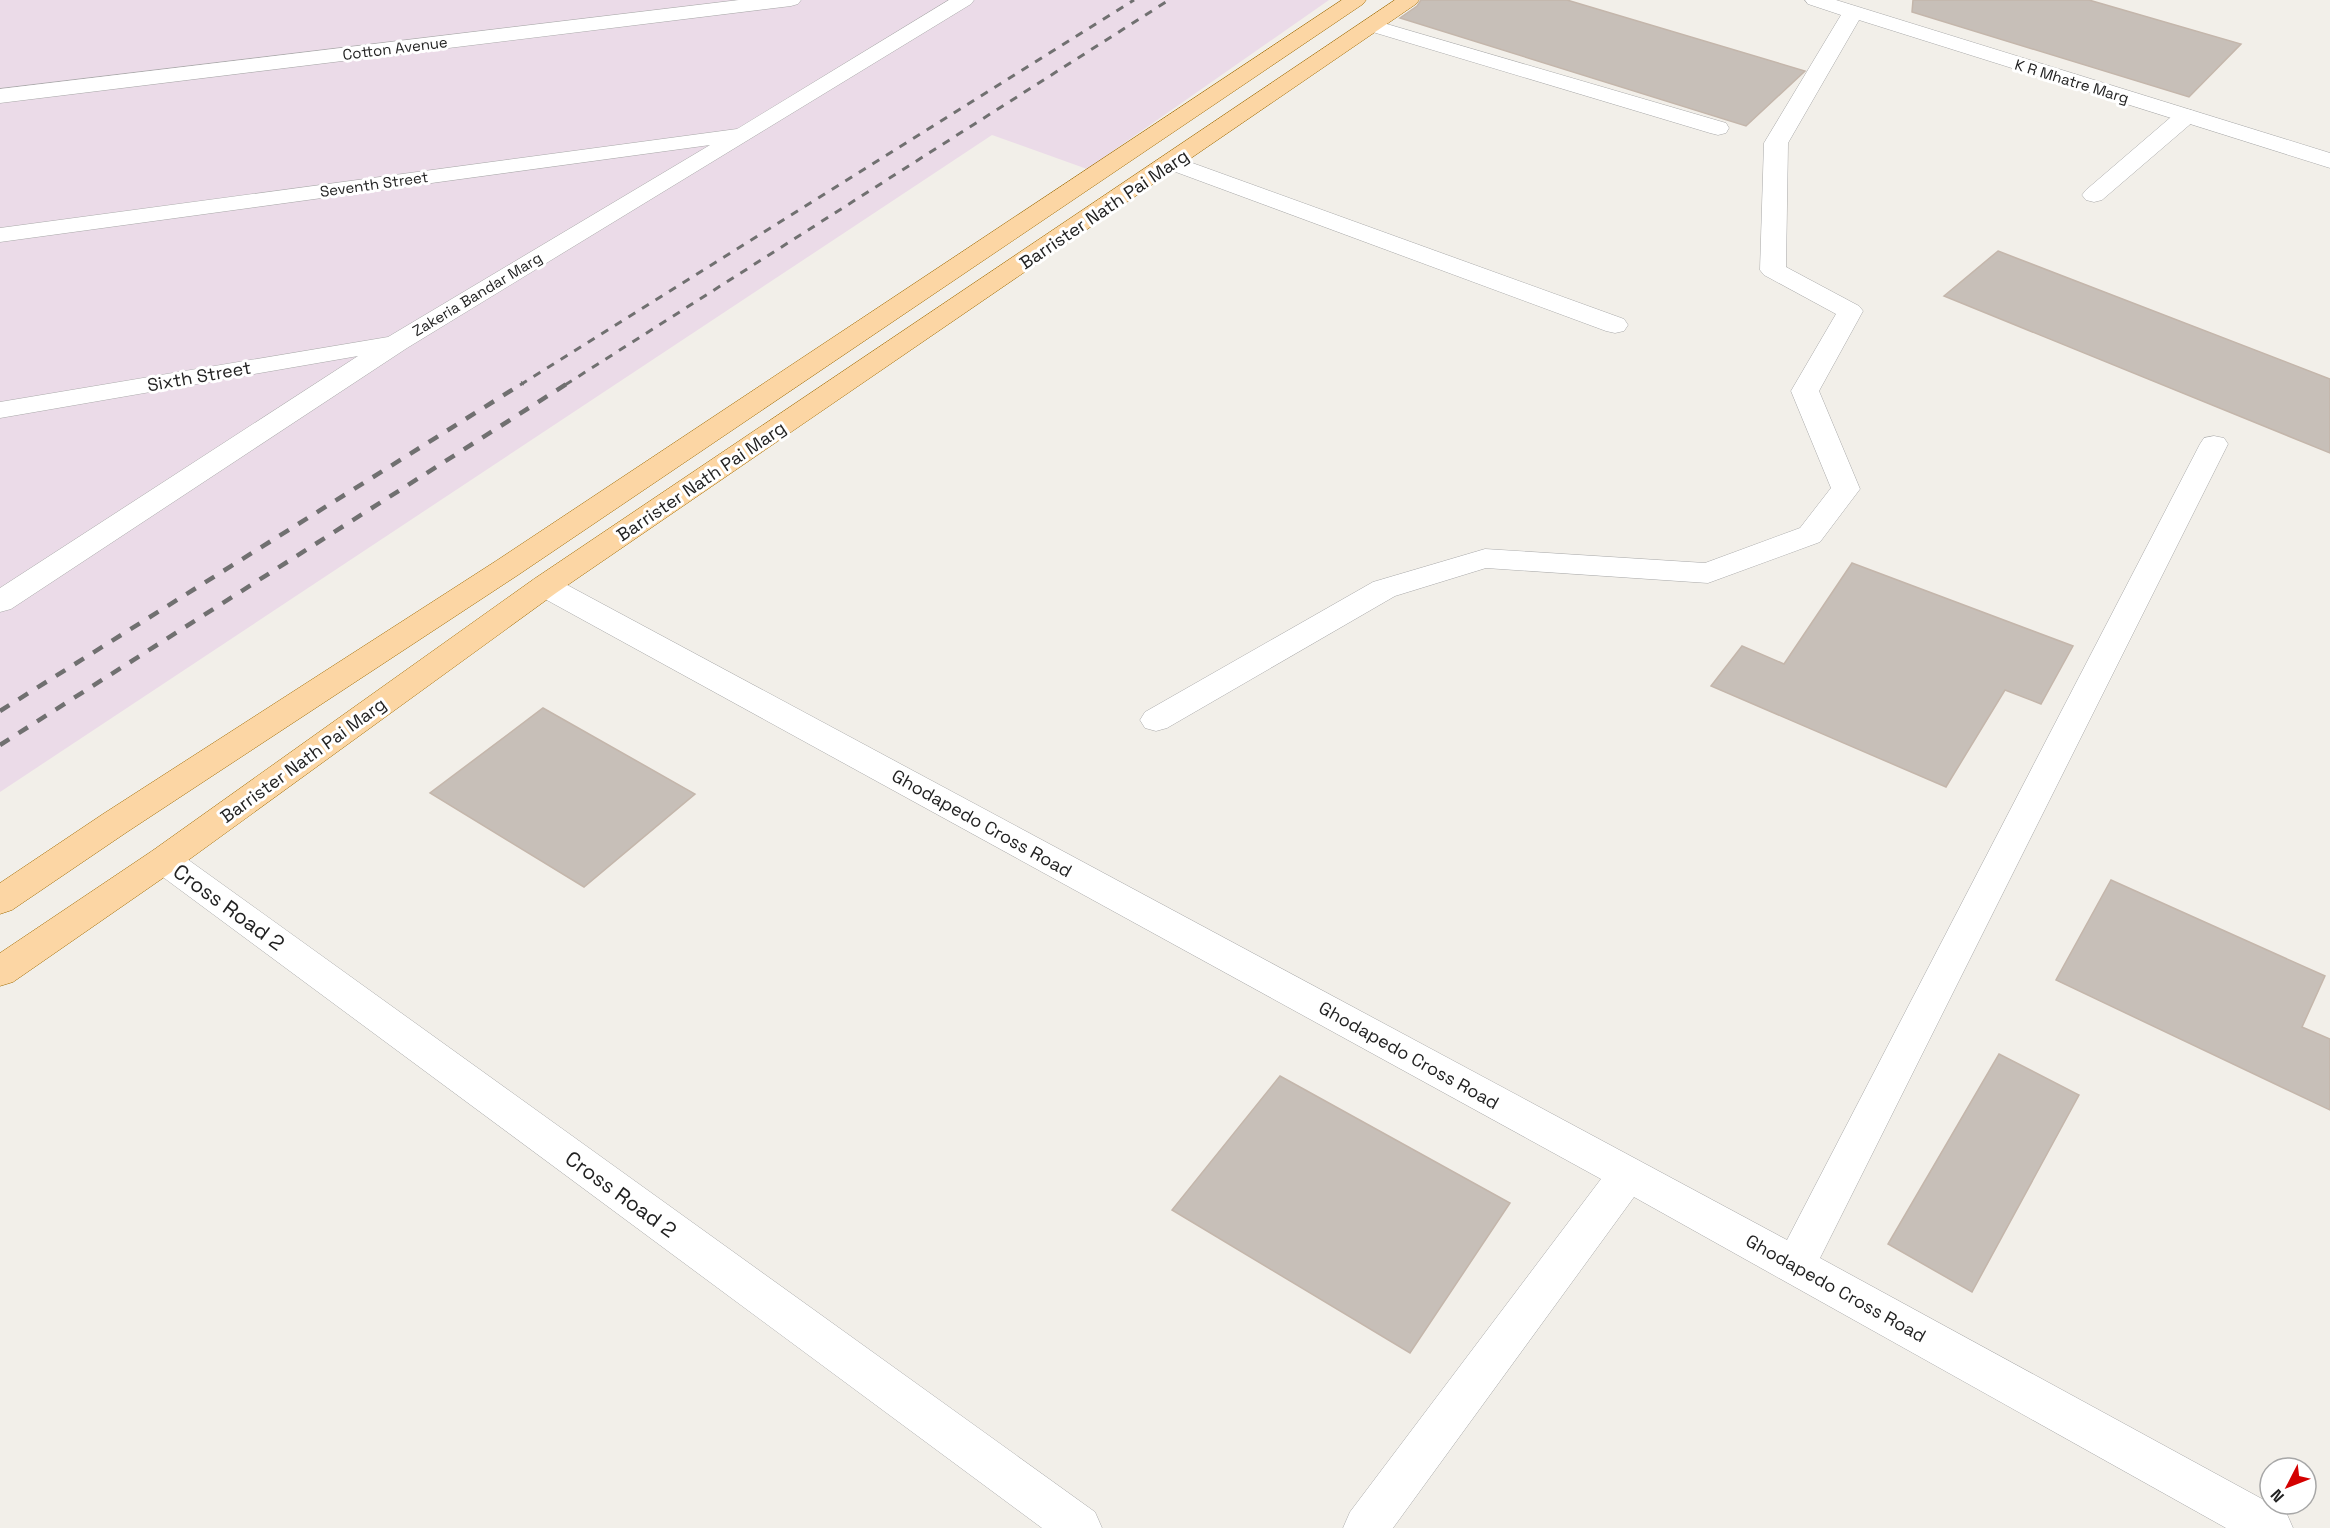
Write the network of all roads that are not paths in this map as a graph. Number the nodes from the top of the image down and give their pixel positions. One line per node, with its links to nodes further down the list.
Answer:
1 (791, 0): 8 (street, Cotton Avenue)
2 (964, 0): 11 (street, Zakeria Bandar Marg)
3 (1356, 0): 22 (main road, Barrister Nath Pai Marg)
4 (1409, 0): 7 (main road, Barrister Nath Pai Marg)
5 (1815, 0): 6 (street, K R Mhatre Marg)
6 (1853, 12): 9 (street, K R Mhatre Marg); 24 (street)
7 (1373, 26): 10 (street); 13 (main road, Barrister Nath Pai Marg)
8 (0, 96)
9 (2186, 116): 12 (street, K R Mhatre Marg); 14 (street)
10 (1718, 128)
11 (747, 133): 15 (street, Seventh Street); 17 (street, Zakeria Bandar Marg)
12 (2330, 161)
13 (1173, 163): 16 (street); 20 (main road, Barrister Nath Pai Marg)
14 (2094, 195)
15 (0, 235)
16 (1615, 326)
17 (398, 342): 18 (street, Sixth Street); 21 (street, Zakeria Bandar Marg)
18 (0, 410)
19 (2214, 444): 29 (street)
20 (545, 586): 23 (main road, Barrister Nath Pai Marg); 28 (street, Ghodapedo Cross Road)
21 (0, 602)
22 (380, 651): 23 (main road); 26 (main road, Barrister Nath Pai Marg)
23 (419, 676): 25 (main road, Barrister Nath Pai Marg)
24 (1156, 720)
25 (164, 860): 27 (main road, Barrister Nath Pai Marg); 30 (street, Cross Road 2)
26 (0, 901)
27 (0, 972)
28 (1628, 1174): 29 (street, Ghodapedo Cross Road); 31 (street)
29 (1795, 1265): 32 (street, Ghodapedo Cross Road)
30 (1079, 1528)
31 (1366, 1528)
32 (2270, 1528)

